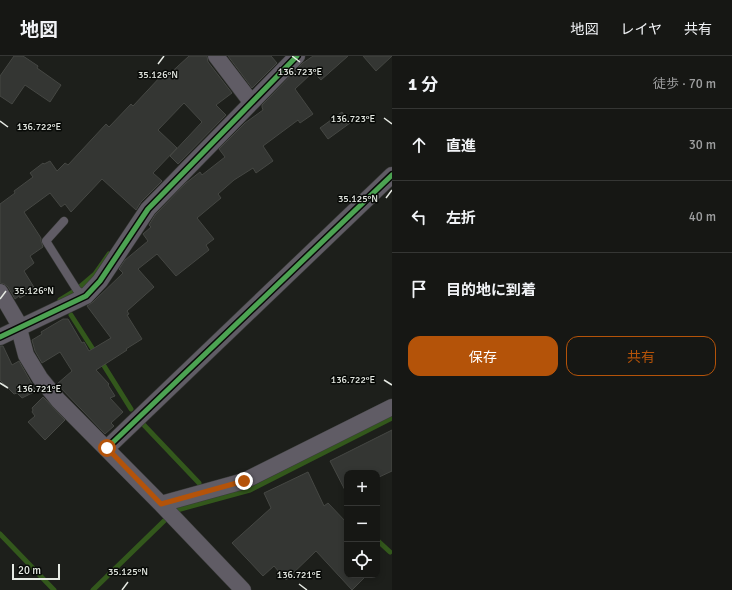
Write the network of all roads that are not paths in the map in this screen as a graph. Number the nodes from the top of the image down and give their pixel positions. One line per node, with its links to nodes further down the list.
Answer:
1 (216, 56): 3 (street)
2 (297, 56): 3 (street)
3 (251, 102): 7 (street)
4 (392, 175): 11 (street)
5 (64, 221): 7 (lane)
6 (0, 292): 8 (street)
7 (86, 296): 8 (street)
8 (19, 329): 9 (street); 11 (street)
9 (0, 337)
10 (392, 407): 12 (street)
11 (107, 448): 12 (street)
12 (161, 504): 13 (street)
13 (243, 590)

